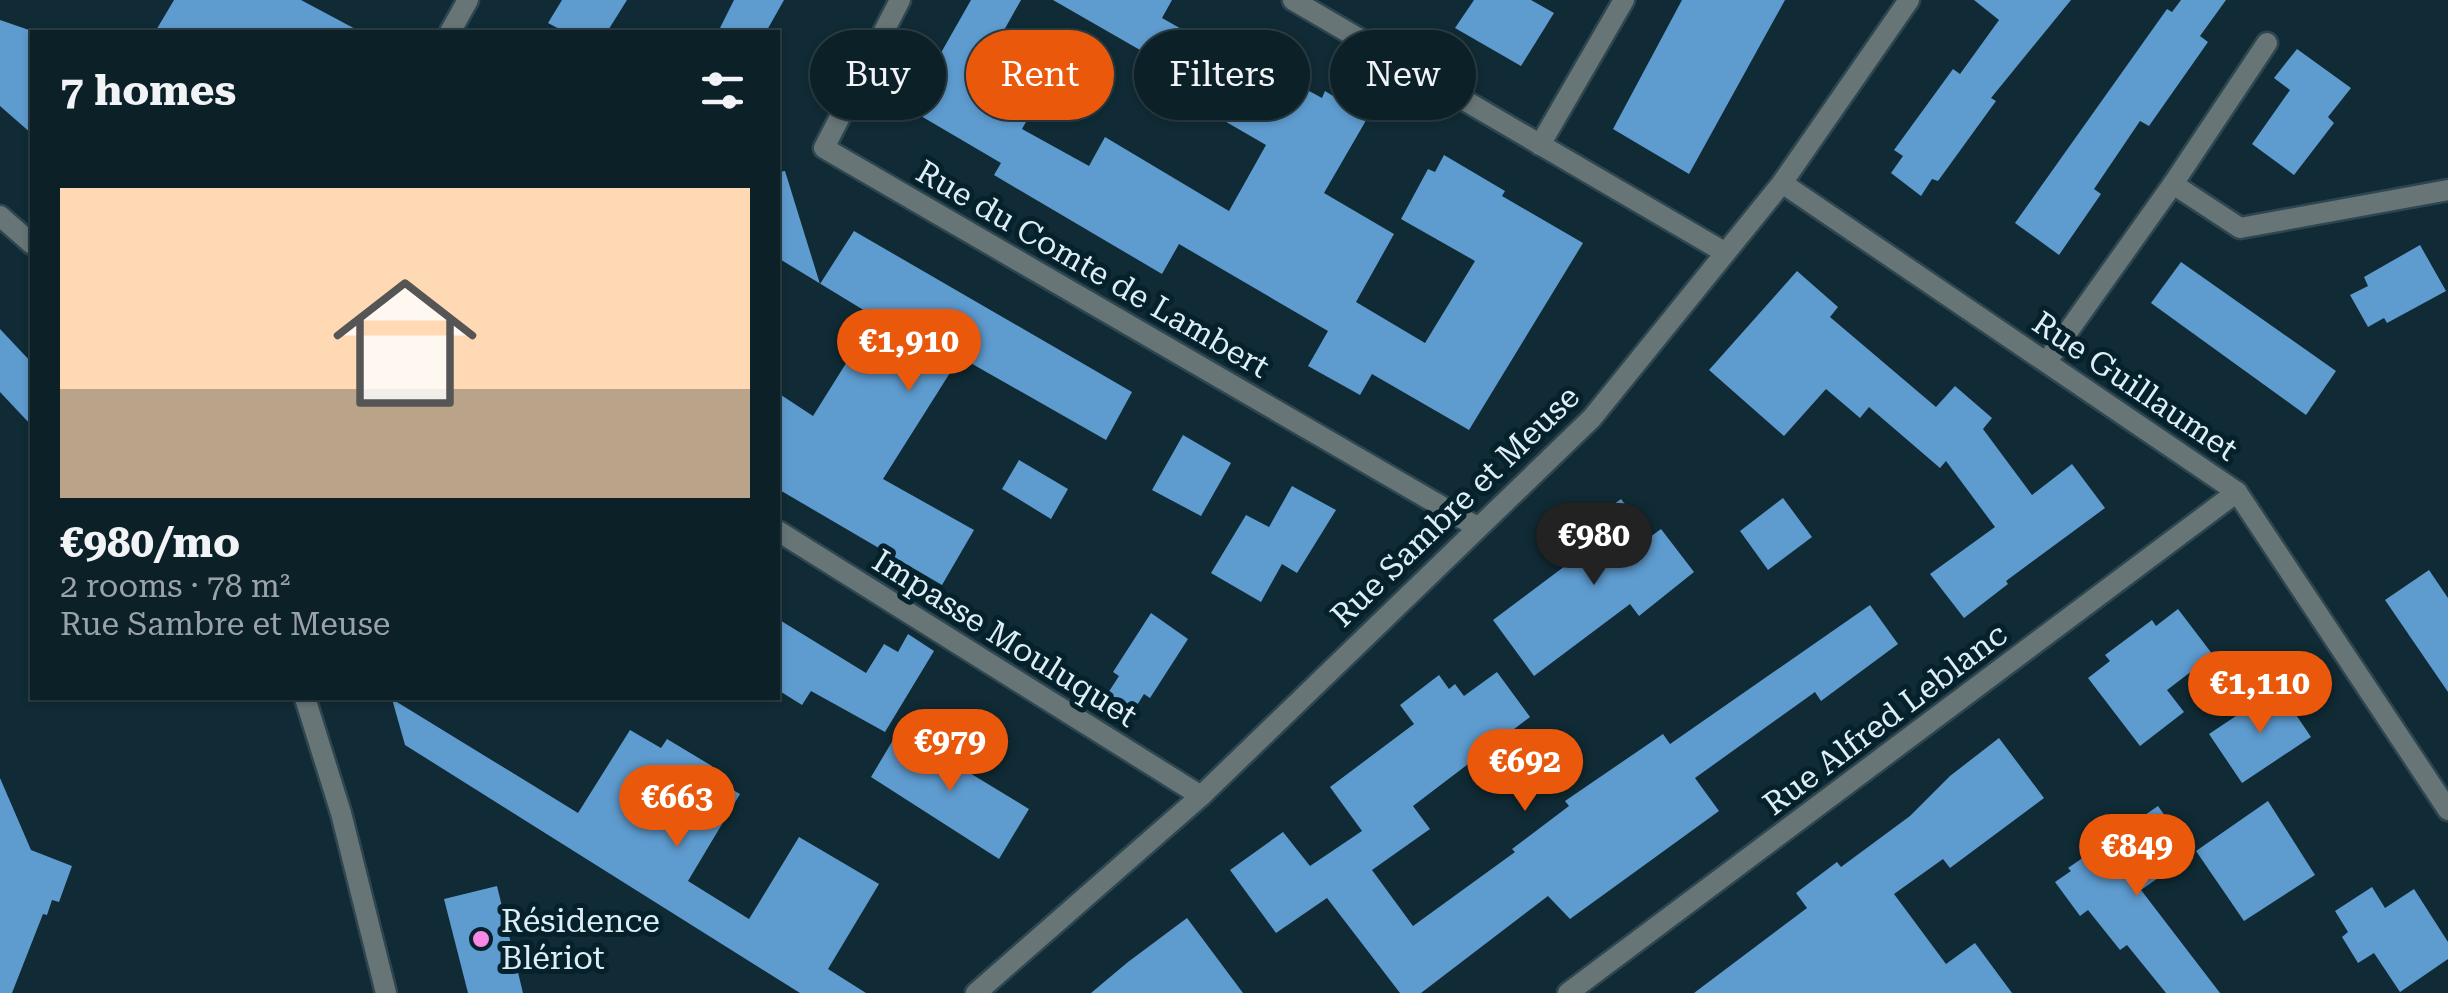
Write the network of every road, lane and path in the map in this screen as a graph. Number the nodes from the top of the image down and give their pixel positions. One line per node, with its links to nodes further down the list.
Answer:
1 (468, 0): 6 (street)
2 (900, 0): 17 (street, Rue du Comte de Lambert)
3 (1292, 0): 8 (street)
4 (1624, 0): 8 (street)
5 (1909, 0): 9 (street, Rue Sambre et Meuse)
6 (451, 30)
7 (2267, 43): 10 (street)
8 (1540, 145): 14 (street)
9 (1782, 184): 14 (street, Rue Sambre et Meuse); 15 (street, Rue Guillaumet)
10 (2173, 184): 11 (street); 15 (street)
11 (2448, 190)
12 (0, 216): 13 (street)
13 (30, 242)
14 (1724, 252): 17 (street, Rue Sambre et Meuse)
15 (2047, 362): 16 (street, Rue Guillaumet)
16 (2237, 492): 21 (street, Rue Guillaumet); 24 (street, Rue Alfred Leblanc)
17 (1477, 526): 20 (street, Rue Sambre et Meuse)
18 (780, 531): 20 (street, Impasse Mouluquet)
19 (306, 700): 22 (street)
20 (1201, 796): 23 (street, Rue Sambre et Meuse)
21 (2448, 810)
22 (386, 993)
23 (976, 993)
24 (1568, 993)

